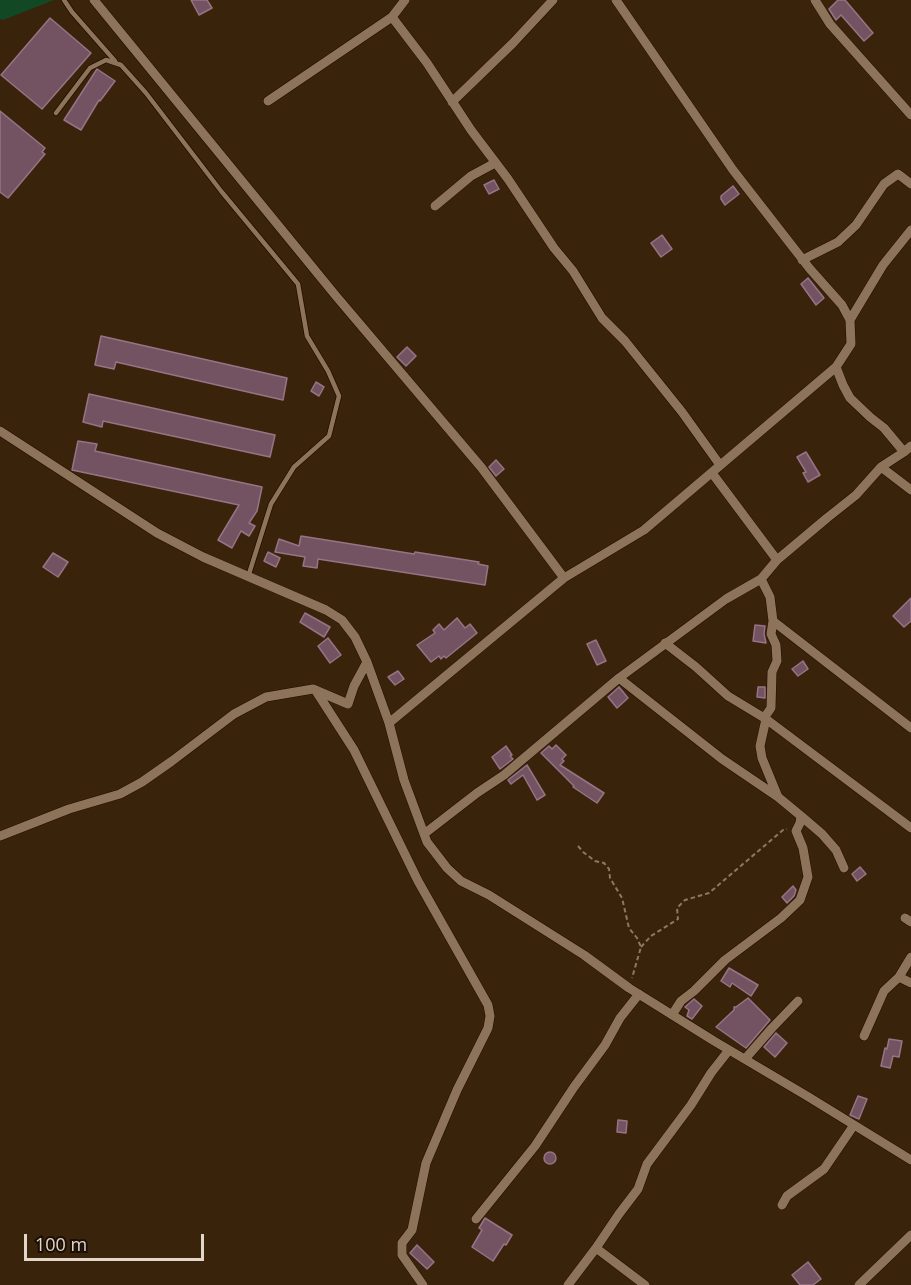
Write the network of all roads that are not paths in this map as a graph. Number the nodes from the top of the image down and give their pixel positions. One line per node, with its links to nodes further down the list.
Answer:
1 (64, 0): 8 (lane)
2 (94, 0): 28 (street)
3 (405, 0): 7 (street)
4 (553, 0): 10 (street)
5 (616, 0): 17 (street)
6 (815, 0): 12 (street)
7 (392, 16): 9 (street); 10 (street)
8 (117, 63): 11 (lane); 27 (lane)
9 (268, 100)
10 (452, 102): 13 (street)
11 (56, 113)
12 (911, 115)
13 (495, 163): 15 (street); 22 (street)
14 (911, 184): 17 (street)
15 (435, 206)
16 (911, 230): 18 (street)
17 (802, 260): 18 (street)
18 (850, 320): 19 (street)
19 (836, 367): 21 (street); 22 (street)
20 (0, 431): 27 (street)
21 (907, 449): 23 (street)
22 (720, 465): 24 (street)
23 (881, 467): 25 (street); 26 (street)
24 (712, 473): 26 (street); 28 (street)
25 (911, 490)
26 (777, 560): 29 (street)
27 (248, 577): 32 (street)
28 (564, 578): 36 (street)
29 (761, 579): 30 (street); 31 (street)
30 (774, 621): 35 (street); 37 (street)
31 (665, 643): 33 (street); 35 (street)
32 (367, 662): 34 (street); 36 (street)
33 (619, 678): 38 (street); 41 (street)
34 (316, 691): 42 (street); 59 (street)
35 (765, 718): 38 (street); 40 (street)
36 (389, 723): 41 (street)
37 (911, 728)
38 (778, 797): 39 (street)
39 (801, 816): 43 (street); 49 (street)
40 (911, 828)
41 (424, 834): 47 (street)
42 (0, 836)
43 (844, 868)
44 (911, 957): 45 (street)
45 (899, 977): 46 (street); 50 (street)
46 (911, 983)
47 (639, 994): 49 (street); 56 (street)
48 (798, 1001): 52 (street)
49 (672, 1015): 51 (street)
50 (864, 1036)
51 (729, 1050): 52 (street); 58 (street)
52 (745, 1059): 53 (street)
53 (854, 1125): 54 (street); 55 (street)
54 (911, 1160)
55 (782, 1205)
56 (476, 1219)
57 (911, 1235): 62 (street)
58 (596, 1248): 60 (street); 61 (street)
59 (423, 1285)
60 (568, 1285)
61 (645, 1285)
62 (859, 1285)

